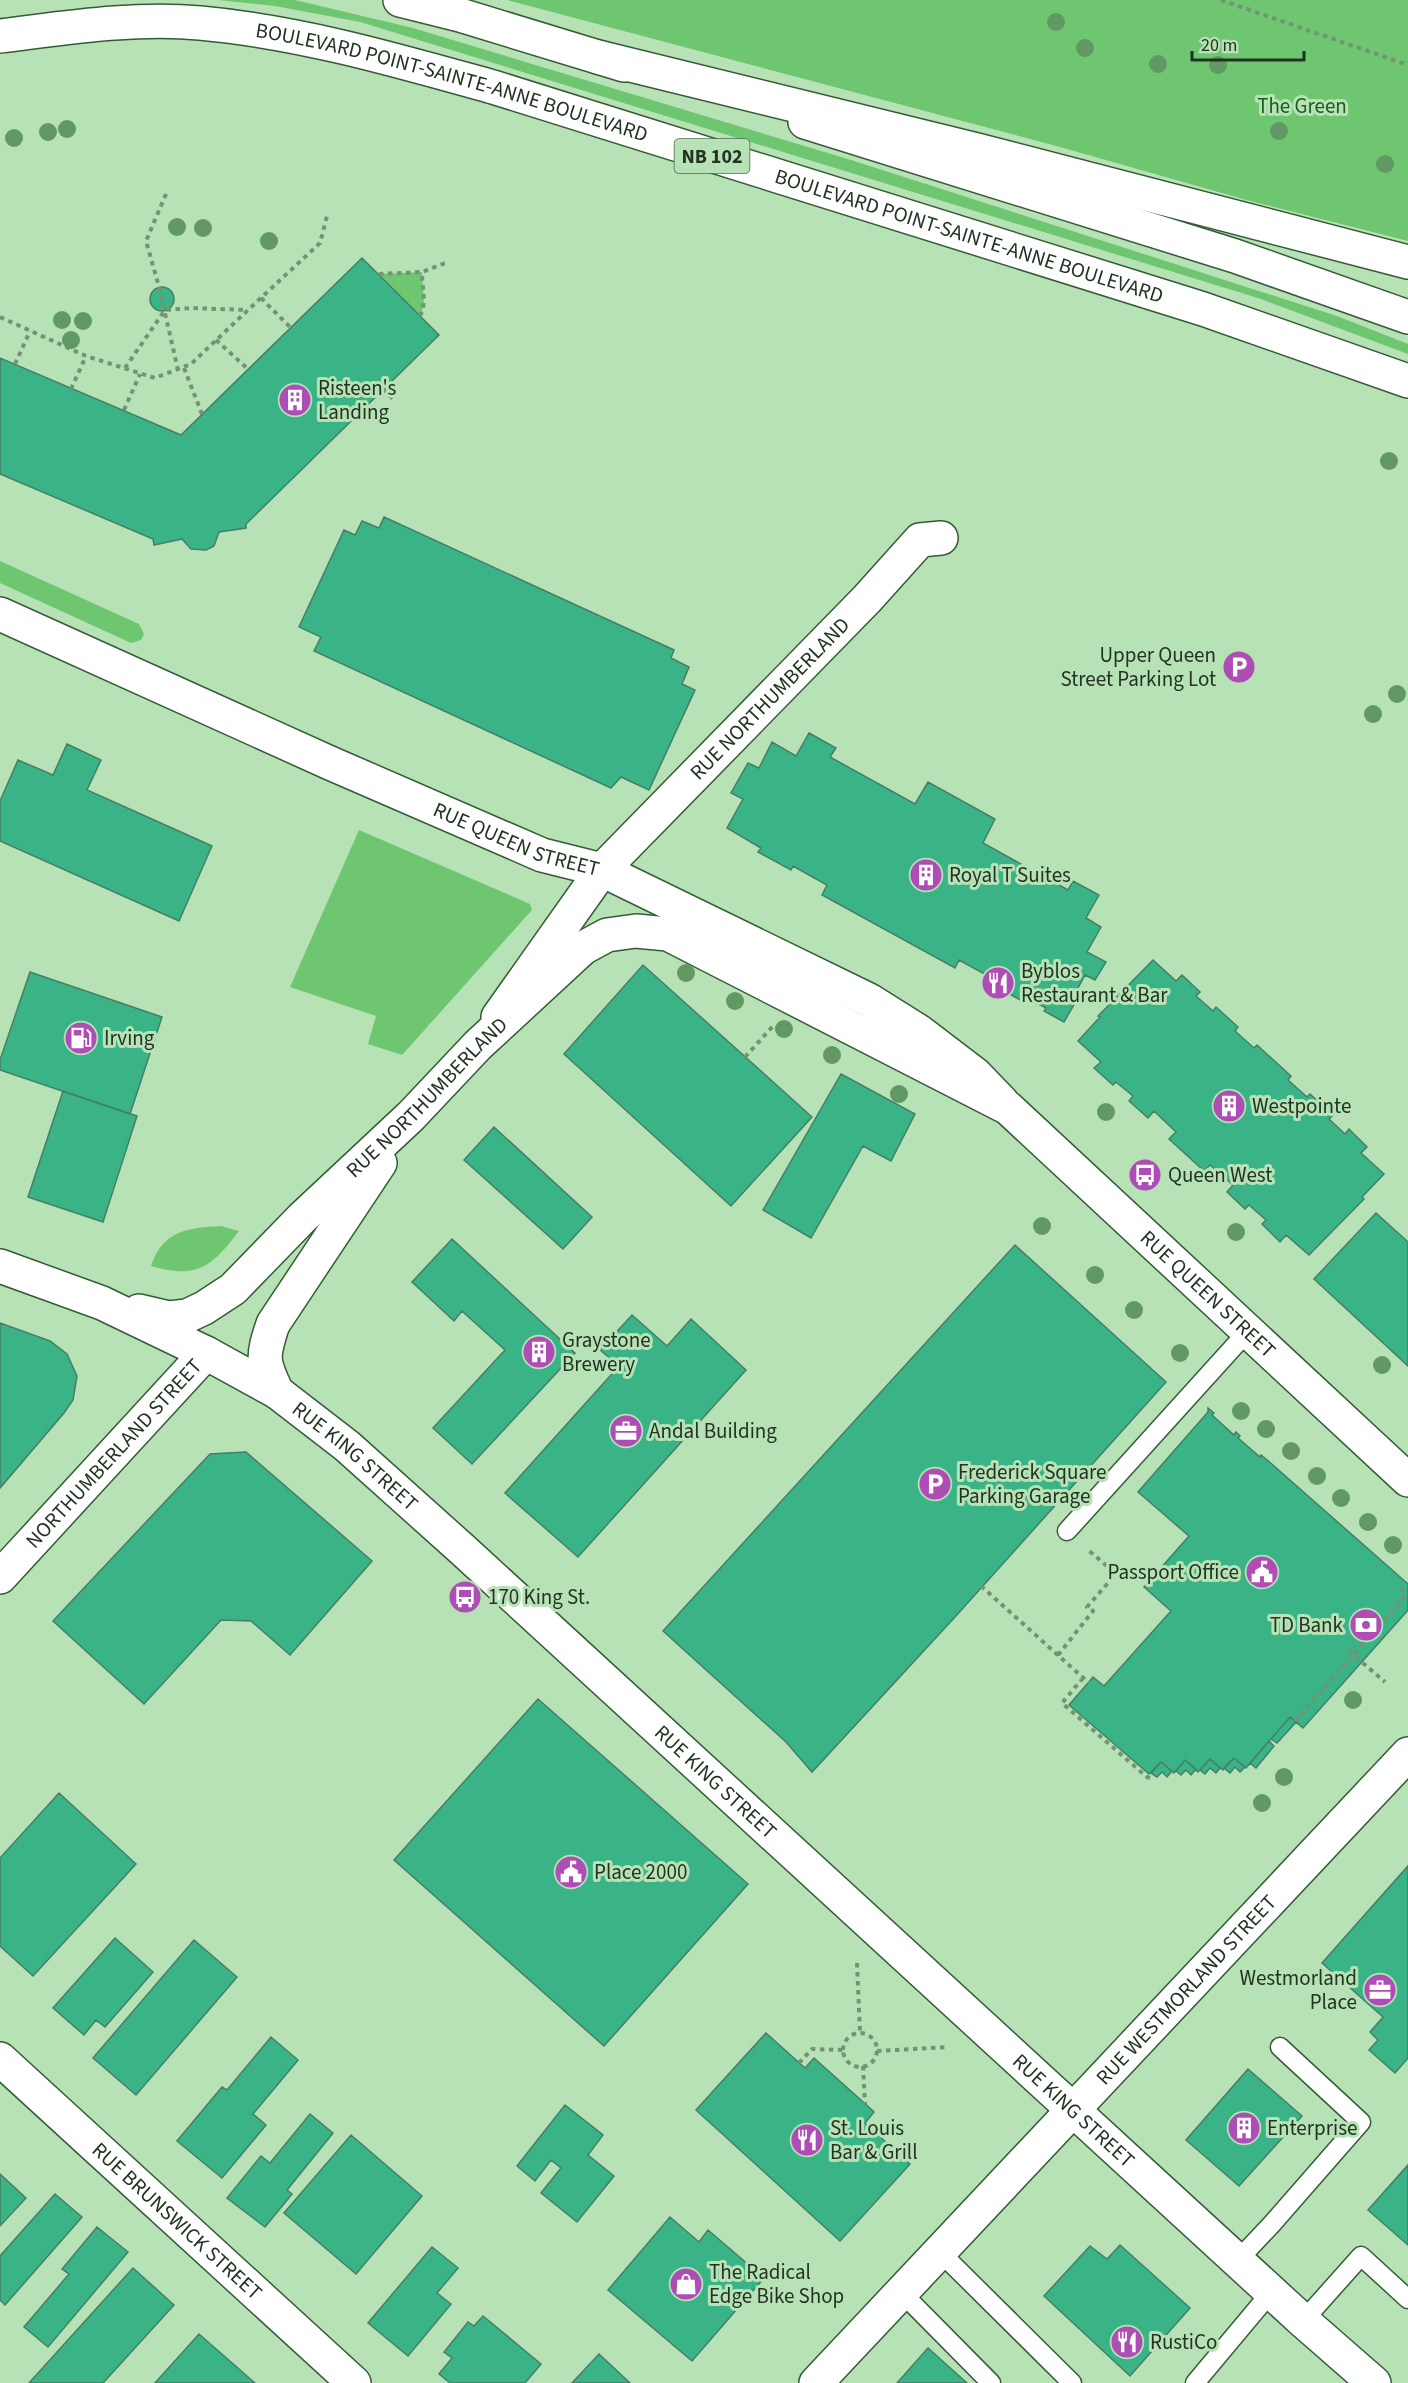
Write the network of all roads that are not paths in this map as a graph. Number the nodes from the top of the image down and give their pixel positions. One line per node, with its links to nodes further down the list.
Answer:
1 (400, 0): 3 (main road)
2 (0, 36): 6 (main road, BOULEVARD POINT-SAINTE-ANNE BOULEVARD / NB 102)
3 (598, 57): 4 (main road); 5 (main road)
4 (1408, 262)
5 (1408, 317)
6 (1408, 381)
7 (941, 538): 9 (main road, RUE NORTHUMBERLAND)
8 (0, 614): 9 (main road, RUE QUEEN STREET)
9 (602, 870): 11 (main road); 12 (main road, RUE QUEEN STREET)
10 (636, 931): 11 (main road, RUE NORTHUMBERLAND); 12 (main road, RUE QUEEN STREET)
11 (478, 1045): 13 (main road, RUE NORTHUMBERLAND)
12 (1008, 1108): 17 (main road, RUE QUEEN STREET)
13 (411, 1116): 15 (main road, RUE NORTHUMBERLAND); 19 (main road)
14 (0, 1266): 16 (main road, RUE KING STREET)
15 (233, 1289): 16 (main road); 18 (main road, NORTHUMBERLAND STREET)
16 (94, 1300): 18 (main road, RUE KING STREET)
17 (1248, 1331): 20 (main road, RUE QUEEN STREET); 21 (lane)
18 (206, 1353): 19 (main road, RUE KING STREET); 22 (main road, NORTHUMBERLAND STREET)
19 (277, 1392): 26 (main road, RUE KING STREET)
20 (1408, 1480)
21 (1067, 1532)
22 (0, 1577)
23 (1405, 1764): 26 (main road, RUE WESTMORLAND STREET)
24 (1280, 2047): 28 (lane)
25 (0, 2060): 33 (main road, RUE BRUNSWICK STREET)
26 (1075, 2109): 27 (main road, RUE WESTMORLAND STREET); 28 (main road, RUE KING STREET)
27 (940, 2252): 30 (main road, RUE WESTMORLAND STREET); 36 (lane)
28 (1238, 2260): 29 (main road, RUE KING STREET)
29 (1272, 2291): 32 (main road, RUE KING STREET); 37 (lane)
30 (901, 2292): 34 (main road, RUE WESTMORLAND STREET); 35 (lane)
31 (1408, 2299): 32 (lane)
32 (1303, 2320): 38 (main road, RUE KING STREET)
33 (354, 2383)
34 (816, 2383)
35 (991, 2383)
36 (1072, 2383)
37 (1195, 2383)
38 (1374, 2383)

